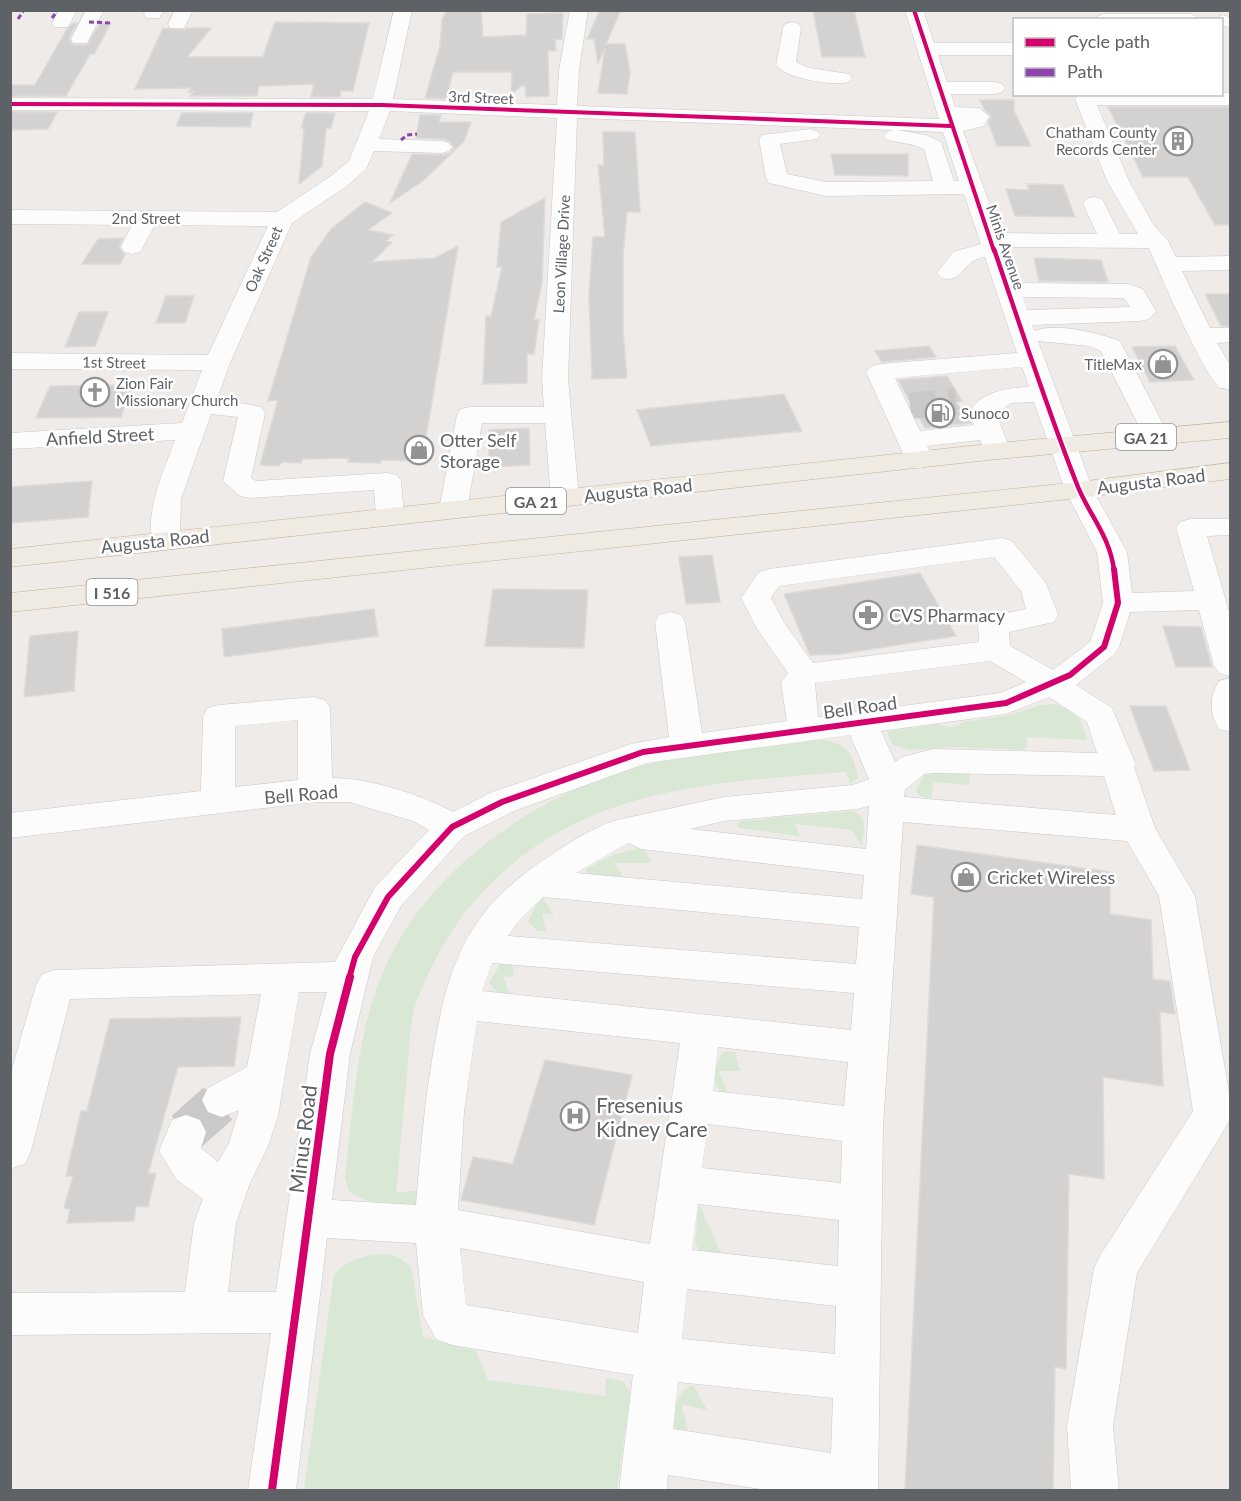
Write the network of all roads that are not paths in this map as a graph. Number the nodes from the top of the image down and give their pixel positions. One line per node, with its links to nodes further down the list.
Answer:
1 (95, 10): 6 (street)
2 (403, 10): 15 (street, Oak Street)
3 (579, 10): 16 (street, Leon Village Drive)
4 (914, 10): 8 (street, Minis Avenue)
5 (792, 28): 18 (street)
6 (80, 39)
7 (1013, 49): 8 (street)
8 (930, 57): 9 (street); 10 (street, Minis Avenue)
9 (990, 66)
10 (940, 88): 11 (street); 17 (street, Minis Avenue)
11 (995, 88)
12 (1085, 97): 13 (street); 29 (street)
13 (1230, 99)
14 (10, 104): 15 (street, 3rd Street)
15 (382, 105): 16 (street, 3rd Street); 20 (street, Oak Street)
16 (568, 112): 18 (street, 3rd Street); 46 (street, Leon Village Drive)
17 (950, 121): 18 (street, 3rd Street); 23 (street, Minis Avenue)
18 (849, 123)
19 (416, 141): 20 (street)
20 (367, 142): 21 (street); 26 (street, Oak Street)
21 (442, 147)
22 (945, 187): 22 (street); 23 (street)
23 (972, 187): 30 (street, Minis Avenue)
24 (1094, 204): 28 (street)
25 (147, 218): 26 (street, 2nd Street); 27 (street, 2nd Street); 31 (street)
26 (282, 219): 40 (street, Oak Street)
27 (14, 222)
28 (1112, 241): 29 (street); 30 (street)
29 (1156, 241): 33 (street)
30 (994, 245): 34 (street); 35 (street, Minis Avenue)
31 (132, 247)
32 (1230, 263): 33 (street)
33 (1167, 264): 37 (street)
34 (949, 273)
35 (1009, 290): 38 (street, Minis Avenue); 38 (street)
36 (1230, 335): 37 (street)
37 (1201, 336): 42 (street)
38 (1026, 338): 41 (street); 43 (street, Minis Avenue); 51 (street)
39 (10, 361): 40 (street, 1st Street)
40 (217, 363): 45 (street, Oak Street)
41 (991, 363): 44 (street); 48 (street)
42 (1228, 378)
43 (1045, 394): 44 (street); 53 (street, Minis Avenue)
44 (1005, 396): 47 (street)
45 (200, 406): 50 (street, Oak Street); 58 (street)
46 (558, 415): 56 (street, Leon Village Drive); 57 (street)
47 (978, 422): 48 (highway, Augusta Road / GA 21); 53 (highway, Augusta Road / GA 21)
48 (910, 426): 56 (highway, Augusta Road / GA 21)
49 (1230, 430): 51 (highway, Augusta Road / GA 21)
50 (190, 431): 52 (street, Anfield Street); 60 (street, Oak Street)
51 (1156, 436): 53 (highway, Augusta Road / GA 21)
52 (10, 441)
53 (1062, 445): 55 (street, Minis Avenue)
54 (1230, 471): 55 (highway, Augusta Road)
55 (1080, 490): 62 (highway, Augusta Road); 65 (street, Bell Road)
56 (565, 498): 57 (highway, Augusta Road / GA 21)
57 (453, 510): 58 (highway, Augusta Road / GA 21)
58 (390, 516): 60 (highway, Augusta Road / GA 21)
59 (1230, 527): 63 (street)
60 (166, 540): 61 (highway, Augusta Road / GA 21)
61 (10, 558)
62 (213, 581): 64 (highway, I 516); 66 (highway)
63 (1210, 600): 65 (street); 69 (street)
64 (10, 603)
65 (1118, 603): 71 (street, Bell Road)
66 (10, 614)
67 (670, 622): 76 (street)
68 (995, 652): 70 (street); 70 (street); 71 (street)
69 (1229, 656)
70 (805, 674): 75 (street)
71 (1051, 683): 74 (street, Bell Road); 77 (street)
72 (1230, 689): 73 (street)
73 (1230, 721)
74 (861, 722): 75 (street, Bell Road); 79 (street)
75 (804, 730): 76 (street, Bell Road)
76 (687, 746): 82 (street, Bell Road)
77 (1119, 765): 79 (street); 83 (street)
78 (315, 790): 80 (street, Bell Road); 80 (street); 82 (street, Bell Road)
79 (887, 796): 83 (street); 84 (street); 85 (street)
80 (218, 802): 81 (street, Bell Road)
81 (10, 826)
82 (452, 827): 89 (street, Minus Road)
83 (1138, 829): 116 (street)
84 (617, 833): 85 (street); 86 (street)
85 (883, 864): 87 (street)
86 (535, 883): 87 (street); 88 (street)
87 (880, 915): 91 (street)
88 (480, 948): 91 (street); 92 (street)
89 (350, 976): 90 (street); 104 (street, Minus Road)
90 (283, 978): 95 (street); 100 (street)
91 (875, 980): 94 (street)
92 (460, 1004): 93 (street); 105 (street)
93 (701, 1030): 94 (street); 97 (street)
94 (870, 1048): 98 (street)
95 (265, 1077): 96 (street); 102 (street)
96 (222, 1100)
97 (692, 1105): 98 (street); 101 (street)
98 (863, 1126): 103 (street)
99 (186, 1132): 102 (street)
100 (10, 1151)
101 (679, 1184): 103 (street); 106 (street)
102 (226, 1192): 108 (street)
103 (861, 1204): 107 (street)
104 (308, 1218): 105 (street); 109 (street, Minus Road)
105 (436, 1225): 106 (street); 111 (street)
106 (668, 1267): 107 (street); 111 (street)
107 (858, 1288): 112 (street)
108 (204, 1312): 109 (street); 110 (street)
109 (296, 1312): 115 (street, Minus Road)
110 (10, 1314)
111 (658, 1358): 112 (street); 113 (street)
112 (856, 1378): 114 (street)
113 (646, 1470): 114 (street)
114 (854, 1485)
115 (272, 1491)
116 (1095, 1491)

